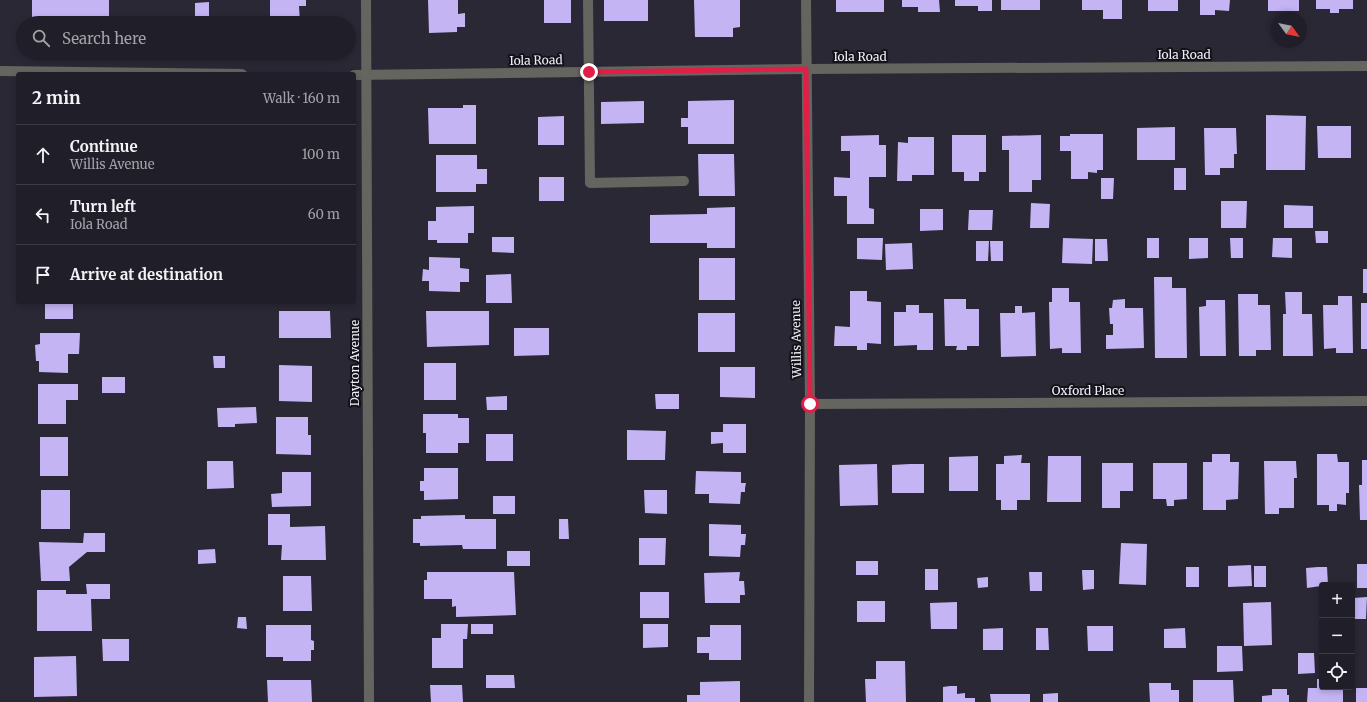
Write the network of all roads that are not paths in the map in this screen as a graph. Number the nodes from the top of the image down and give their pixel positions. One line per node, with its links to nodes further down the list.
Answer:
1 (366, 0): 10 (street, Dayton Avenue)
2 (588, 0): 8 (street)
3 (806, 0): 5 (street, Willis Avenue)
4 (1367, 66): 5 (street, Iola Road)
5 (806, 69): 8 (street, Iola Road); 13 (street, Willis Avenue)
6 (0, 71): 7 (street)
7 (81, 72)
8 (589, 72): 10 (street, Iola Road); 11 (street)
9 (356, 75): 10 (street, Iola Road)
10 (366, 75): 14 (street, Dayton Avenue)
11 (684, 181)
12 (1367, 401): 13 (street, Oxford Place)
13 (810, 404): 15 (street, Willis Avenue)
14 (369, 702)
15 (809, 702)

